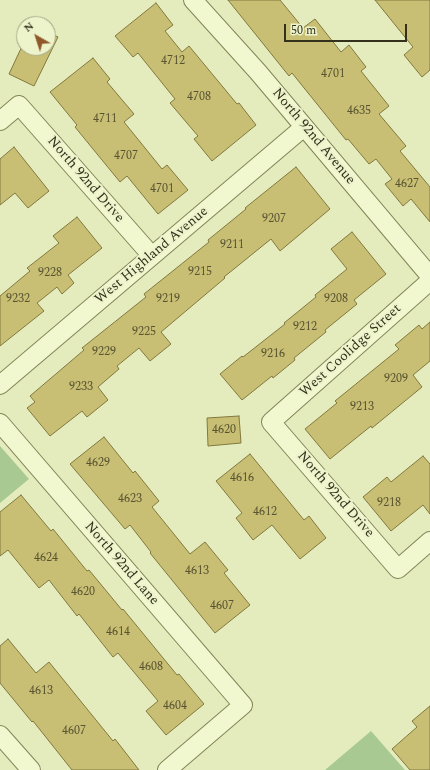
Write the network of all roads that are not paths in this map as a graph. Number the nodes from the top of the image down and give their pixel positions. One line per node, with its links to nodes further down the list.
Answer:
1 (193, 0): 3 (street, North 92nd Avenue)
2 (0, 121): 4 (street, North 92nd Drive)
3 (304, 127): 4 (street, West Highland Avenue); 5 (street, North 92nd Avenue)
4 (152, 256): 7 (street, West Highland Avenue)
5 (430, 276)
6 (430, 281): 8 (street, West Coolidge Street)
7 (0, 385)
8 (271, 422): 10 (street, North 92nd Drive)
9 (0, 423): 13 (street, North 92nd Lane)
10 (430, 542)
11 (0, 735): 12 (street)
12 (31, 770)
13 (167, 770)

